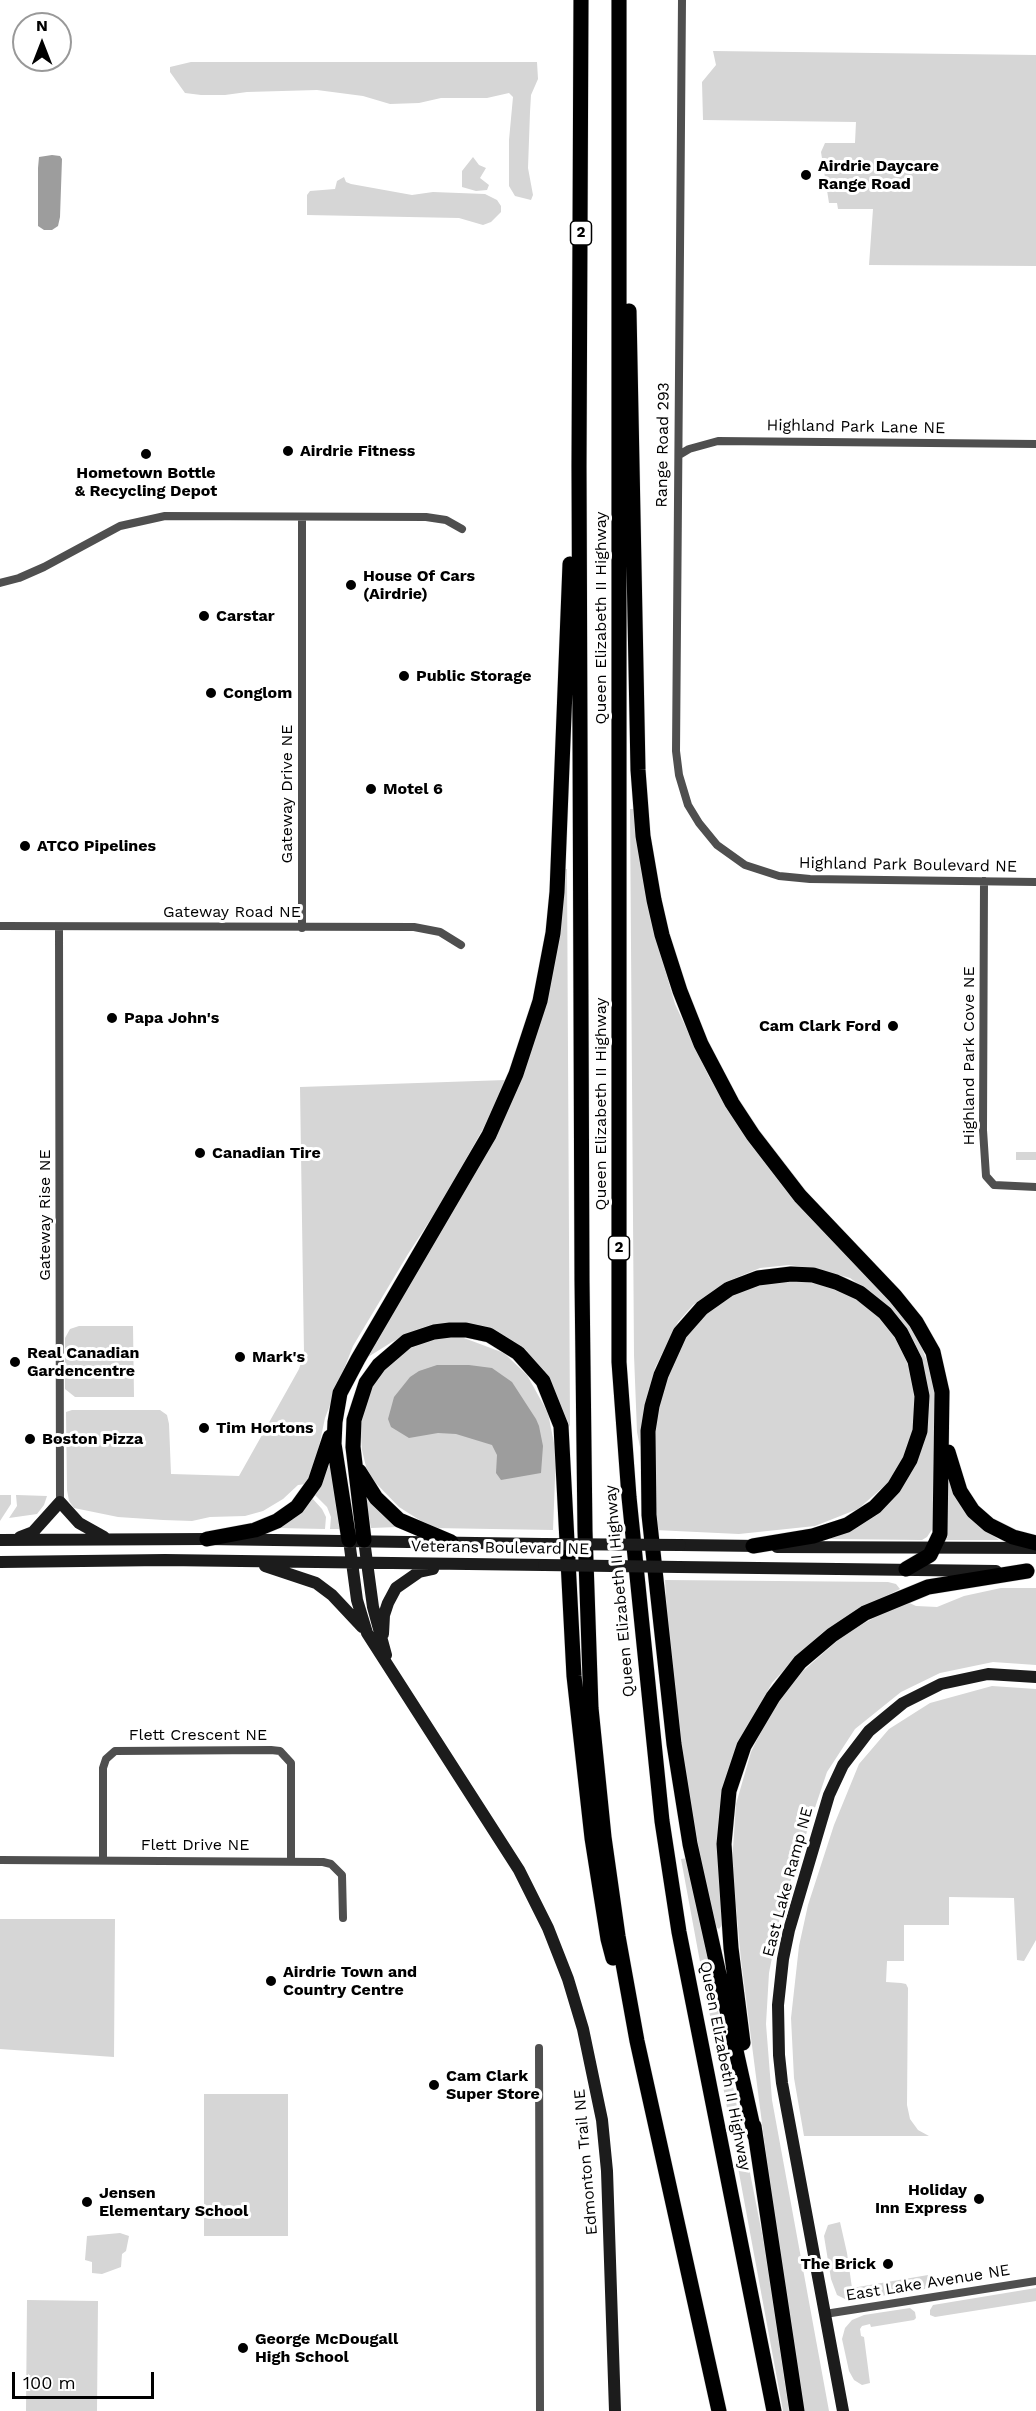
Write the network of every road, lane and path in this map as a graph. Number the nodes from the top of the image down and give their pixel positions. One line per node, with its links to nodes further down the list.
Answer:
1 (581, 0): 7 (highway, Queen Elizabeth II Highway / 2)
2 (619, 0): 4 (highway, Queen Elizabeth II Highway / 2)
3 (682, 0): 6 (street, Range Road 293)
4 (619, 72): 19 (highway); 55 (highway, Queen Elizabeth II Highway / 2)
5 (1036, 444): 6 (street, Highland Park Lane NE)
6 (679, 454): 11 (street, Range Road 293)
7 (579, 466): 20 (highway); 47 (highway, Queen Elizabeth II Highway / 2)
8 (302, 517): 9 (street); 10 (street); 16 (street, Gateway Drive NE)
9 (462, 529)
10 (0, 583)
11 (745, 865): 12 (street, Highland Park Boulevard NE)
12 (984, 881): 13 (street, Highland Park Boulevard NE); 18 (street, Highland Park Cove NE)
13 (1036, 882)
14 (0, 926): 15 (street, Gateway Road NE)
15 (59, 927): 16 (street, Gateway Road NE); 22 (street, Gateway Rise NE)
16 (302, 928): 17 (street, Gateway Road NE)
17 (461, 945)
18 (1036, 1186)
19 (943, 1419): 28 (highway); 30 (highway)
20 (335, 1422): 24 (highway); 26 (highway)
21 (356, 1466): 26 (highway); 27 (highway); 47 (highway)
22 (60, 1502): 23 (main road); 25 (main road)
23 (106, 1538): 24 (main road, Veterans Boulevard NE); 25 (main road, Veterans Boulevard NE)
24 (207, 1539): 26 (main road, Veterans Boulevard NE)
25 (6, 1540)
26 (357, 1540): 27 (main road, Veterans Boulevard NE); 34 (main road, Edmonton Trail NE); 35 (main road, Edmonton Trail NE)
27 (451, 1542): 29 (main road, Veterans Boulevard NE, bridge)
28 (1036, 1543)
29 (753, 1546): 30 (main road, Veterans Boulevard NE); 49 (highway)
30 (935, 1548): 31 (main road, Veterans Boulevard NE); 37 (highway)
31 (1036, 1548)
32 (250, 1561): 33 (main road, Veterans Boulevard NE); 34 (main road, Veterans Boulevard NE); 39 (main road)
33 (0, 1562)
34 (352, 1563): 35 (main road, Veterans Boulevard NE); 39 (main road, Edmonton Trail NE)
35 (366, 1563): 36 (main road, Veterans Boulevard NE); 40 (main road, Edmonton Trail NE)
36 (454, 1564): 37 (main road, Veterans Boulevard NE, bridge); 40 (main road)
37 (906, 1569): 38 (main road, Veterans Boulevard NE)
38 (1031, 1571): 49 (highway)
39 (368, 1633): 41 (main road, Edmonton Trail NE)
40 (383, 1644): 41 (main road, Edmonton Trail NE)
41 (391, 1673): 53 (main road, Edmonton Trail NE)
42 (1036, 1677): 51 (main road, East Lake Ramp NE)
43 (0, 1860): 44 (street, Flett Drive NE)
44 (104, 1860): 45 (street, Flett Drive NE); 45 (street, Flett Crescent NE)
45 (291, 1861): 46 (street, Flett Drive NE)
46 (343, 1918)
47 (637, 2041): 54 (highway, Queen Elizabeth II Highway / 2)
48 (539, 2048): 52 (street)
49 (755, 2136): 56 (highway)
50 (1036, 2281): 51 (street, East Lake Avenue NE)
51 (825, 2314): 57 (main road, East Lake Ramp NE)
52 (540, 2411)
53 (615, 2411)
54 (719, 2411)
55 (774, 2411)
56 (796, 2411)
57 (843, 2411)

